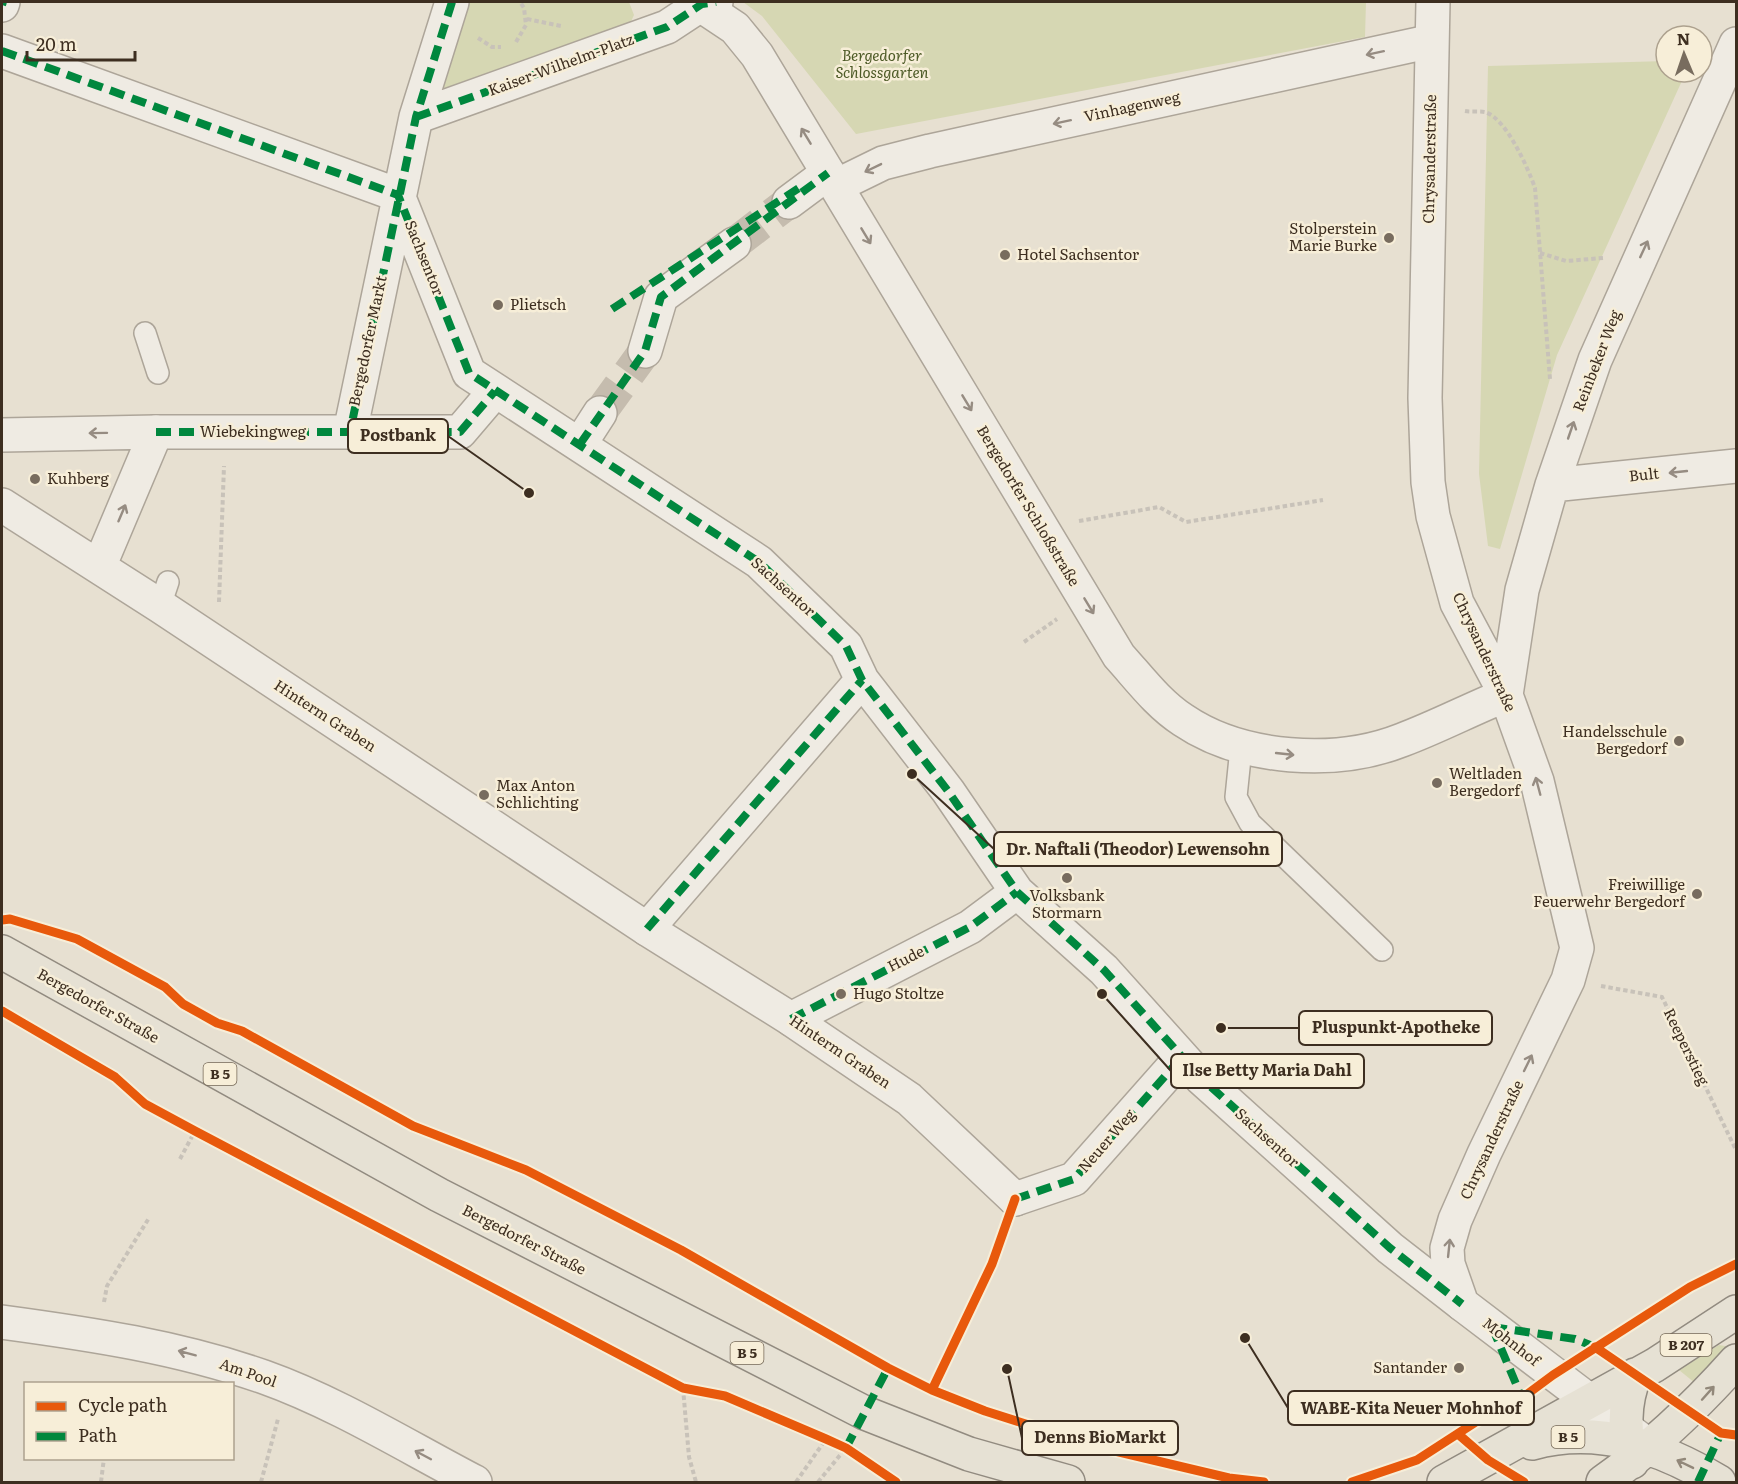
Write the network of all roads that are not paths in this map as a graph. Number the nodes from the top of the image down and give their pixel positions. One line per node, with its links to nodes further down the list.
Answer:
1 (452, 2): 8 (street)
2 (705, 2): 8 (street, Kaiser-Wilhelm-Platz); 9 (street, Bergedorfer Schloßstraße, one-way to 2)
3 (1433, 2): 4 (street, Chrysanderstraße)
4 (1432, 41): 9 (street, Vinhagenweg, one-way to 9); 27 (street, Chrysanderstraße)
5 (1737, 44): 7 (street, Reinbeker Weg)
6 (2, 51): 10 (street)
7 (1725, 97): 23 (street, Reinbeker Weg, one-way to 7)
8 (416, 117): 10 (street)
9 (832, 180): 11 (street, Vinhagenweg); 28 (street, Bergedorfer Schloßstraße, one-way to 28)
10 (398, 195): 16 (street, Sachsentor); 19 (street, Bergedorfer Markt)
11 (789, 202)
12 (734, 244): 14 (street)
13 (145, 333): 15 (lane)
14 (645, 351)
15 (158, 373)
16 (495, 391): 19 (street); 21 (street, Sachsentor)
17 (600, 413): 21 (street)
18 (158, 424): 19 (street, Wiebekingweg); 20 (street, Wiebekingweg, one-way to 20); 25 (street, one-way to 18)
19 (350, 432)
20 (2, 435)
21 (580, 444): 26 (street, Sachsentor)
22 (1737, 466): 23 (street, Bult, one-way to 23)
23 (1552, 485): 27 (street, Reinbeker Weg)
24 (2, 505): 25 (street, Hinterm Graben)
25 (99, 567): 30 (street, Hinterm Graben)
26 (862, 680): 29 (street, Sachsentor); 30 (street)
27 (1506, 695): 28 (street, Bergedorfer Schloßstraße, one-way to 27); 36 (street, Chrysanderstraße, one-way to 27)
28 (1240, 748): 31 (lane)
29 (1017, 892): 33 (street, Hude); 34 (street, Sachsentor)
30 (647, 929): 33 (street, Hinterm Graben)
31 (1382, 950)
32 (2, 952): 45 (main road, Bergedorfer Straße / B 5)
33 (791, 1019): 35 (street, Hinterm Graben)
34 (1182, 1057): 35 (street, Neuer Weg); 36 (street, Sachsentor)
35 (1016, 1199)
36 (1462, 1304): 41 (street, Mohnhof)
37 (1737, 1312): 40 (main road, B 207)
38 (2, 1322): 44 (street, Am Pool, one-way to 38)
39 (1737, 1361): 42 (main road, one-way to 39)
40 (1635, 1376): 41 (main road, B 207); 42 (main road)
41 (1588, 1402): 42 (street, Mohnhof); 43 (main road, B 207)
42 (1635, 1452): 43 (main road, Mohnhof / B 5); 47 (main road); 48 (main road, Mohnhof / B 5, one-way to 42)
43 (1488, 1460): 46 (main road, B 5)
44 (475, 1482)
45 (1068, 1482)
46 (1444, 1482)
47 (1603, 1482)
48 (1719, 1482)

